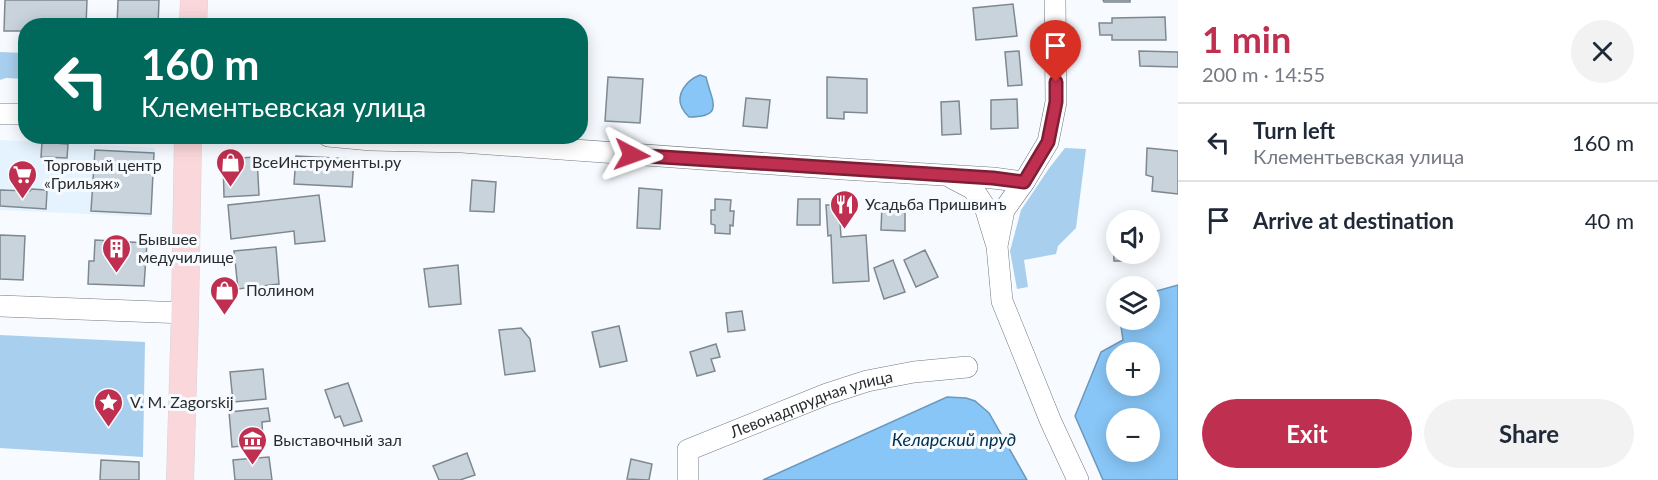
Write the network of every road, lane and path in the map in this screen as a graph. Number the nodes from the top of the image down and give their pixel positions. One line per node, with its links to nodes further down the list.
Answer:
1 (194, 0): 3 (main road)
2 (1055, 0): 9 (street)
3 (193, 18)
4 (0, 114): 5 (street)
5 (18, 114)
6 (188, 144): 12 (main road)
7 (487, 144): 8 (street)
8 (944, 175): 9 (street); 10 (street)
9 (1024, 182): 10 (street)
10 (997, 246): 16 (street)
11 (0, 306): 12 (street)
12 (185, 313): 14 (main road)
13 (967, 368): 15 (street, Левонадпрудная улица)
14 (180, 480)
15 (688, 480)
16 (1078, 480)

